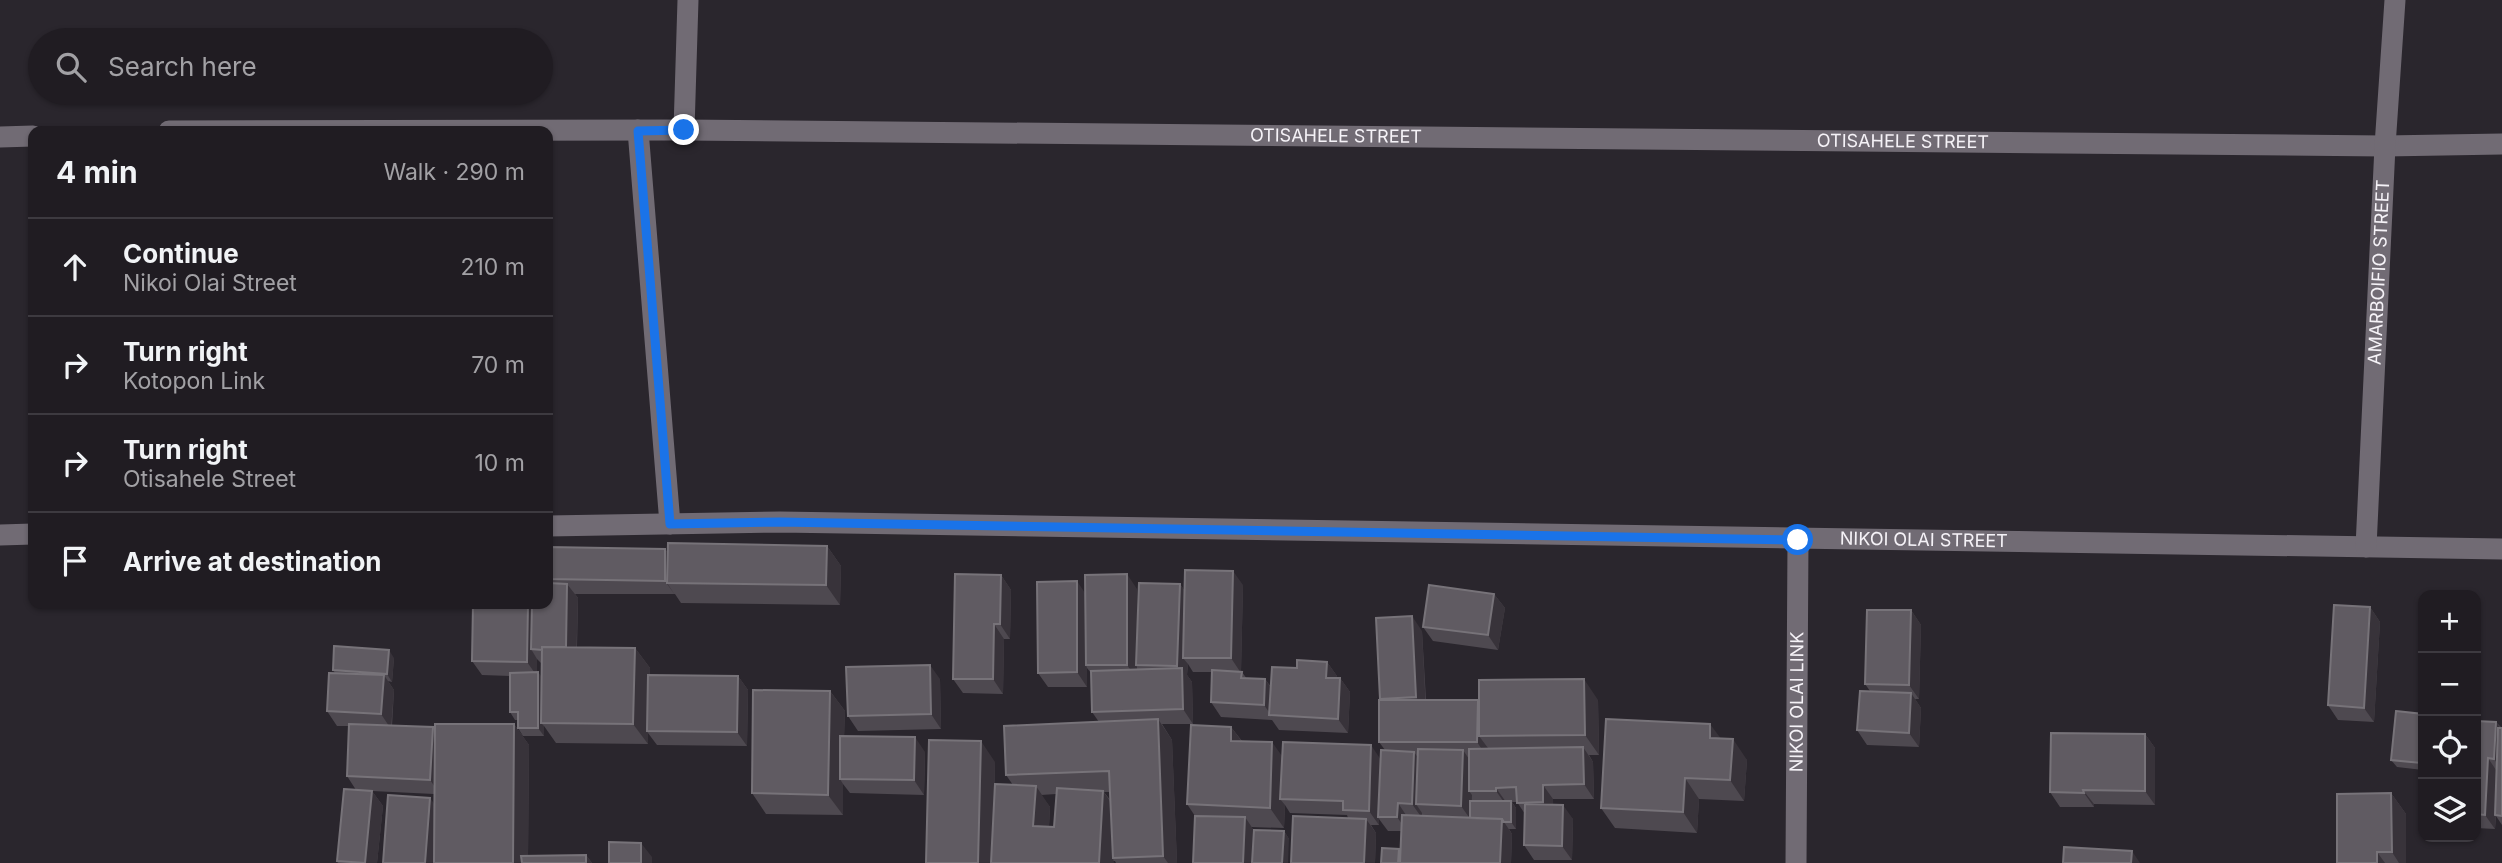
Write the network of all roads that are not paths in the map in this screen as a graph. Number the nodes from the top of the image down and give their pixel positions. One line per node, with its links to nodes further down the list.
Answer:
1 (688, 0): 3 (street)
2 (2395, 0): 9 (street, AMARBOIFIO STREET)
3 (684, 130): 5 (street, OTISAHELE STREET); 9 (street, OTISAHELE STREET)
4 (553, 131): 5 (street, OTISAHELE STREET)
5 (638, 131): 10 (street)
6 (28, 136): 7 (street)
7 (0, 137)
8 (2502, 144): 9 (street, OTISAHELE STREET)
9 (2385, 146): 15 (street, AMARBOIFIO STREET)
10 (670, 524): 11 (street, NIKOI OLAI STREET); 14 (street, NIKOI OLAI STREET)
11 (553, 526)
12 (28, 534): 13 (street)
13 (0, 535)
14 (1798, 540): 15 (street, NIKOI OLAI STREET); 17 (street, NIKOI OLAI LINK)
15 (2366, 547): 16 (street, NIKOI OLAI STREET)
16 (2502, 549)
17 (1796, 863)

